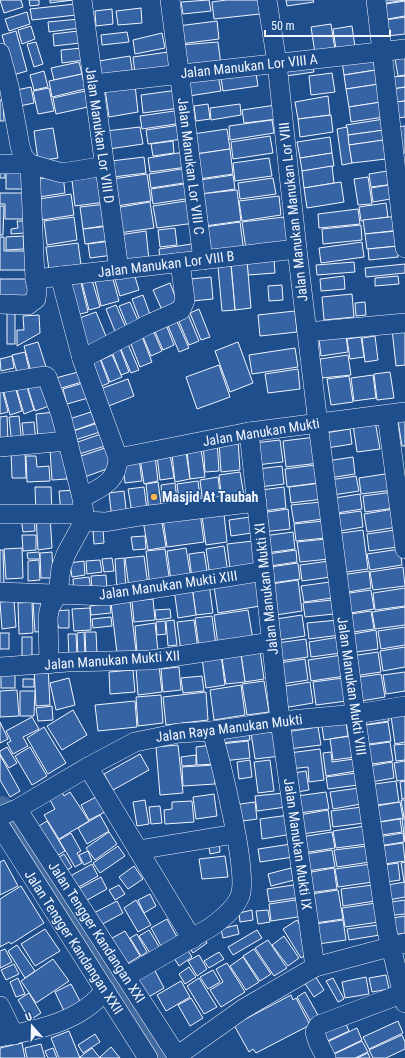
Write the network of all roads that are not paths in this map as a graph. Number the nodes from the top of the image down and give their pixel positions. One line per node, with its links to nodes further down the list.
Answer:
1 (82, 0): 10 (street, Jalan Manukan Lor VIII D)
2 (170, 0): 9 (street, Jalan Manukan Lor VIII C)
3 (267, 0): 8 (street, Jalan Manukan Manukan Lor VIII)
4 (376, 0): 6 (street)
5 (405, 49): 6 (street, Jalan Manukan Lor VIII A)
6 (382, 52): 8 (street, Jalan Manukan Lor VIII A); 15 (street)
7 (0, 54): 11 (street)
8 (277, 63): 9 (street, Jalan Manukan Lor VIII A); 16 (street, Jalan Manukan Manukan Lor VIII)
9 (180, 74): 10 (street, Jalan Manukan Lor VIII A); 17 (street, Jalan Manukan Lor VIII C)
10 (93, 84): 14 (street, Jalan Manukan Lor VIII D)
11 (4, 86): 13 (street)
12 (0, 164): 13 (street)
13 (30, 164): 14 (street); 21 (street)
14 (104, 166): 19 (street, Jalan Manukan Lor VIII D)
15 (405, 248)
16 (296, 249): 17 (street, Jalan Manukan Lor VIII B); 24 (street, Jalan Manukan Manukan Lor VIII)
17 (203, 260): 18 (street, Jalan Manukan Lor VIII B)
18 (180, 262): 19 (street, Jalan Manukan Lor VIII B); 25 (street)
19 (119, 270): 20 (street, Jalan Manukan Lor VIII B)
20 (60, 276): 21 (street, Jalan Manukan Lor VIII B); 25 (street)
21 (35, 279): 22 (street)
22 (0, 304)
23 (405, 323): 24 (street)
24 (307, 332): 28 (street, Jalan Manukan Manukan Lor VIII)
25 (82, 359): 32 (street)
26 (0, 383): 30 (street)
27 (396, 414): 28 (street, Jalan Manukan Mukti); 33 (street)
28 (318, 424): 29 (street, Jalan Manukan Mukti); 45 (street, Jalan Manukan Mukti VIII)
29 (250, 432): 32 (street, Jalan Manukan Mukti); 34 (street, Jalan Manukan Mukti XI)
30 (67, 441): 31 (street); 35 (street)
31 (0, 447)
32 (118, 458): 35 (street)
33 (401, 489): 37 (street)
34 (257, 502): 35 (street); 38 (street, Jalan Manukan Mukti XI)
35 (84, 511): 36 (street); 40 (street)
36 (0, 514)
37 (405, 549)
38 (264, 571): 40 (street, Jalan Manukan Mukti XIII); 41 (street, Jalan Manukan Mukti XI)
39 (0, 592): 40 (street, Jalan Manukan Mukti XIII)
40 (58, 594): 42 (street)
41 (272, 642): 42 (street, Jalan Manukan Mukti XII); 46 (street, Jalan Manukan Mukti XI)
42 (49, 664): 43 (street, Jalan Manukan Mukti XII)
43 (0, 667)
44 (405, 706): 45 (street, Jalan Raya Manukan Mukti)
45 (356, 714): 46 (street, Jalan Raya Manukan Mukti); 54 (street, Jalan Manukan Mukti VIII)
46 (280, 721): 47 (street, Jalan Raya Manukan Mukti); 55 (street, Jalan Manukan Mukti IX)
47 (212, 731): 48 (street, Jalan Raya Manukan Mukti); 51 (street)
48 (88, 767): 49 (street, Jalan Raya Manukan Mukti); 52 (street)
49 (10, 812): 56 (street, Jalan Tengger Kandangan XXI)
50 (0, 826): 57 (street, Jalan Tengger Kandangan XXII)
51 (236, 834): 52 (street); 53 (street)
52 (138, 850): 53 (street)
53 (192, 938): 56 (street)
54 (398, 946): 55 (street); 58 (street, Jalan Manukan Mukti VIII)
55 (316, 967): 61 (street)
56 (126, 977): 61 (street, Jalan Tengger Kandangan XXI)
57 (105, 990): 60 (street); 62 (street, Jalan Tengger Kandangan XXII)
58 (403, 998): 63 (street)
59 (0, 1006): 60 (street)
60 (7, 1036)
61 (176, 1057)
62 (148, 1058)
63 (326, 1058)

